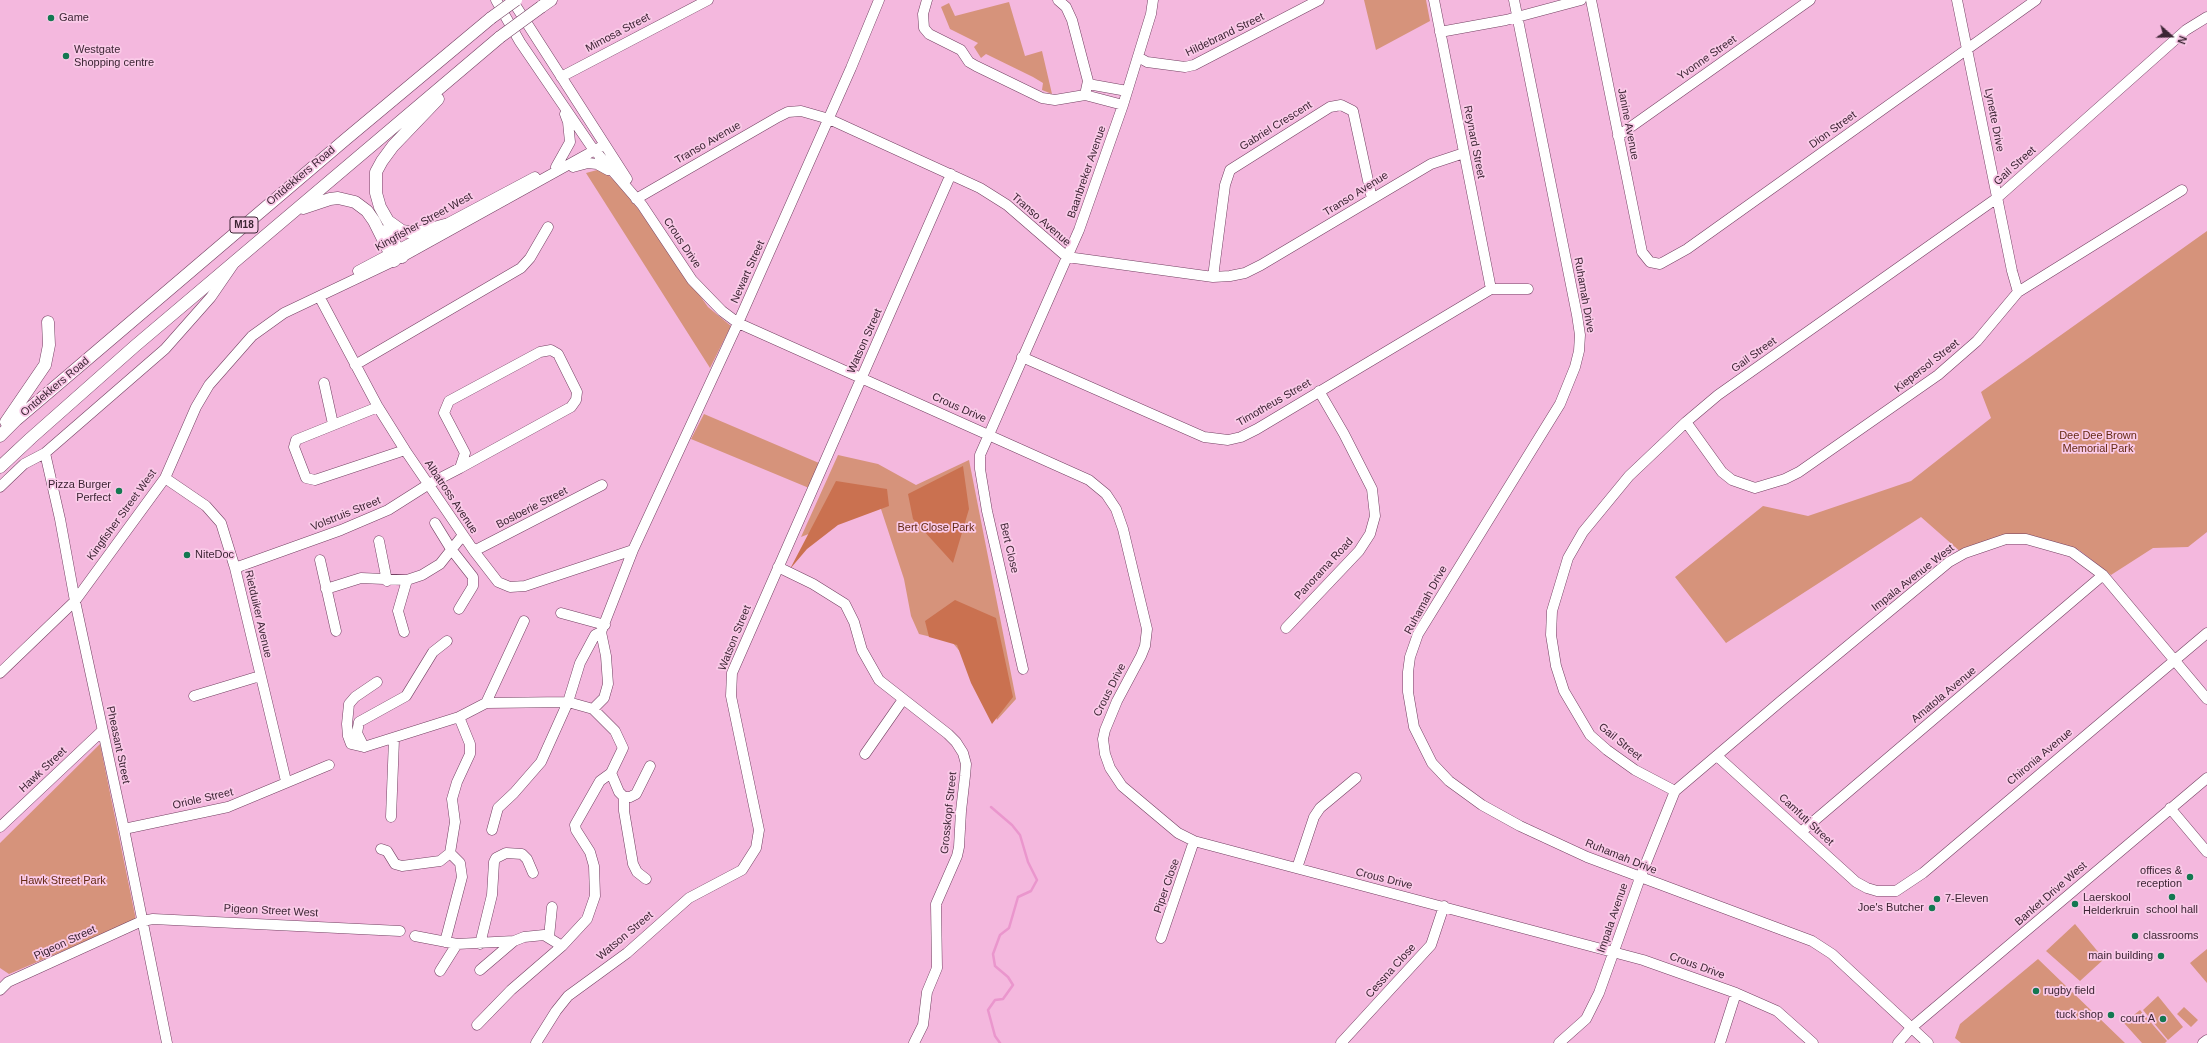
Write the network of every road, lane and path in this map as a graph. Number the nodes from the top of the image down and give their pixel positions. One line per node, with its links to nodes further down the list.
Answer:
1 (496, 0): 28 (street, Crous Drive)
2 (512, 0): 24 (street, Crous Drive)
3 (516, 0): 68 (main road, Ontdekkers Road / M18, bridge)
4 (551, 0): 23 (main road, Ontdekkers Road / M18, bridge)
5 (708, 0): 24 (street, Mimosa Street)
6 (879, 0): 30 (street, Newart Street)
7 (927, 0): 27 (street)
8 (1058, 0): 25 (street)
9 (1153, 0): 22 (street, Baanbreker Avenue)
10 (1319, 0): 22 (street, Hildebrand Street)
11 (1434, 0): 20 (street, Reynard Street)
12 (1514, 0): 18 (street, Ruhamah Drive)
13 (1581, 0): 18 (street)
14 (1591, 0): 31 (street, Janine Avenue)
15 (1810, 0): 31 (street, Yvonne Street)
16 (1957, 0): 21 (street, Lynette Drive)
17 (2036, 0): 21 (street, Dion Street)
18 (1517, 17): 20 (street); 137 (street, Ruhamah Drive)
19 (2207, 17): 40 (street, Gail Street)
20 (1440, 32): 34 (street, Reynard Street)
21 (1967, 49): 40 (street, Lynette Drive); 46 (street, Dion Street)
22 (1138, 57): 26 (street, Baanbreker Avenue)
23 (475, 60): 36 (main road); 43 (main road, Ontdekkers Road / M18)
24 (561, 77): 32 (street, Crous Drive)
25 (1088, 84): 26 (street); 27 (street)
26 (1127, 91): 29 (street, Baanbreker Avenue)
27 (1085, 95): 29 (street)
28 (562, 104): 33 (street, Crous Drive); 35 (street)
29 (1123, 105): 48 (street, Baanbreker Avenue)
30 (828, 119): 37 (street, Transo Avenue); 42 (street, Transo Avenue); 57 (street, Newart Street)
31 (1618, 136): 46 (street, Janine Avenue)
32 (603, 142): 33 (street, Kingfisher Street West); 42 (street, Crous Drive)
33 (593, 148): 35 (street, Kingfisher Street West); 38 (street, Crous Drive)
34 (1464, 153): 41 (street, Transo Avenue); 51 (street, Reynard Street)
35 (556, 169): 38 (street, Kingfisher Street West); 44 (street, Kingfisher Street West); 47 (street, Kingfisher Street West)
36 (376, 172): 44 (main road); 47 (main road)
37 (951, 174): 48 (street, Transo Avenue); 60 (street, Watson Street)
38 (626, 184): 42 (street, Crous Drive)
39 (2182, 190): 53 (street, Kiepersol Street)
40 (1997, 198): 53 (street, Lynette Drive); 64 (street, Gail Street)
41 (1372, 199): 50 (street, Transo Avenue); 50 (street, Gabriel Crescent)
42 (639, 200): 57 (street, Crous Drive)
43 (290, 215): 47 (main road); 49 (main road, Ontdekkers Road / M18)
44 (444, 225): 47 (street, Kingfisher Street West)
45 (548, 227): 59 (street)
46 (1642, 252)
47 (396, 255): 54 (street, Kingfisher Street West); 55 (street, Kingfisher Street West)
48 (1067, 257): 50 (street, Transo Avenue); 58 (street, Baanbreker Avenue)
49 (236, 259): 70 (street, Ontdekkers Road); 71 (main road, Ontdekkers Road / M18)
50 (1213, 277)
51 (1491, 289): 52 (street); 62 (street, Timotheus Street)
52 (1528, 289)
53 (2018, 292): 64 (street, Kiepersol Street)
54 (320, 298): 55 (street, Kingfisher Street West); 59 (street, Albatross Avenue)
55 (307, 302): 73 (street, Kingfisher Street West)
56 (48, 322): 66 (main road)
57 (738, 323): 60 (street, Crous Drive); 81 (street, Newart Street)
58 (1022, 357): 62 (street, Timotheus Street); 67 (street, Baanbreker Avenue)
59 (355, 365): 63 (street, Albatross Avenue)
60 (862, 379): 67 (street, Crous Drive); 84 (street, Watson Street)
61 (324, 384): 65 (street)
62 (1319, 391): 95 (street, Panorama Road)
63 (378, 407): 65 (street); 69 (street, Albatross Avenue)
64 (1686, 422): 123 (street, Gail Street)
65 (333, 424): 69 (street)
66 (0, 431)
67 (989, 434): 101 (street, Bert Close); 131 (street, Crous Drive)
68 (0, 436)
69 (405, 450): 74 (street, Albatross Avenue)
70 (44, 453): 76 (street, Ontdekkers Road); 90 (street, Pheasant Street)
71 (0, 467)
72 (460, 468): 72 (street, Volstruis Street); 74 (street, Volstruis Street)
73 (165, 478): 85 (street, Rietduiker Avenue); 90 (street, Kingfisher Street West)
74 (429, 484): 78 (street, Albatross Avenue); 85 (street, Volstruis Street)
75 (602, 486): 82 (street, Bosloerie Street)
76 (0, 487)
77 (435, 523): 80 (street)
78 (463, 535): 80 (street); 82 (street, Albatross Avenue)
79 (379, 541): 88 (street)
80 (451, 549): 87 (street); 91 (street)
81 (633, 550): 82 (street, Albatross Avenue); 94 (street, Newart Street)
82 (474, 551)
83 (320, 560): 89 (street)
84 (778, 567): 107 (street, Grosskopf Street); 162 (street, Watson Street)
85 (235, 568): 103 (street, Rietduiker Avenue)
86 (2103, 576): 100 (street, Impala Avenue West); 116 (street, Impala Avenue West); 130 (street, Amatola Avenue)
87 (406, 580): 88 (street); 97 (street)
88 (387, 581): 89 (street)
89 (326, 589): 96 (street)
90 (75, 600): 102 (street, Kingfisher Street West); 112 (street, Pheasant Street)
91 (459, 609)
92 (561, 613): 94 (street)
93 (524, 621): 109 (street)
94 (603, 628): 108 (street); 110 (street)
95 (1286, 628)
96 (336, 631)
97 (404, 632)
98 (2207, 633): 100 (street, Chironia Avenue)
99 (447, 641): 114 (street)
100 (2174, 660): 106 (street, Impala Avenue West); 139 (street, Chironia Avenue)
101 (1023, 669)
102 (0, 673)
103 (260, 676): 105 (street); 122 (street, Rietduiker Avenue)
104 (377, 682): 114 (street)
105 (194, 696)
106 (2207, 699)
107 (902, 701): 115 (street); 163 (street, Grosskopf Street)
108 (568, 702): 109 (street); 110 (street); 129 (street)
109 (486, 703): 111 (street)
110 (593, 709): 119 (street)
111 (459, 717): 113 (street); 134 (street)
112 (102, 731): 127 (street, Hawk Street); 128 (street, Pheasant Street)
113 (394, 739): 114 (street); 126 (street)
114 (364, 747)
115 (865, 754)
116 (1717, 756): 123 (street, Impala Avenue West); 130 (street, Camfuti Street)
117 (329, 765): 122 (street, Oriole Street)
118 (650, 766): 124 (street)
119 (611, 773): 124 (street); 151 (street)
120 (1356, 778): 135 (street)
121 (2207, 778): 125 (street, Banket Drive West)
122 (286, 781): 128 (street, Oriole Street)
123 (1675, 791): 137 (street, Impala Avenue)
124 (624, 797): 138 (street)
125 (2170, 808): 133 (street); 159 (street, Banket Drive West)
126 (391, 817)
127 (0, 827)
128 (124, 829): 142 (street, Pheasant Street)
129 (492, 830)
130 (1801, 832): 139 (street, Camfuti Street)
131 (1194, 841): 135 (street, Crous Drive); 146 (street, Piper Close)
132 (381, 849): 134 (street)
133 (2207, 852)
134 (450, 853): 148 (street)
135 (1297, 868): 140 (street, Crous Drive)
136 (533, 873): 150 (street)
137 (1640, 878): 152 (street, Impala Avenue); 159 (street, Ruhamah Drive)
138 (646, 879)
139 (1884, 891)
140 (1444, 906): 152 (street, Crous Drive); 164 (street, Cessna Close)
141 (552, 907): 145 (street)
142 (142, 921): 143 (street, Pigeon Street West); 155 (street, Pigeon Street); 161 (street, Pheasant Street)
143 (400, 931)
144 (414, 936): 148 (street)
145 (549, 937): 147 (street); 151 (street)
146 (1161, 938)
147 (514, 941): 150 (street); 153 (street)
148 (445, 942): 149 (street)
149 (456, 944): 150 (street); 154 (street)
150 (480, 944)
151 (562, 946): 158 (street)
152 (1614, 952): 157 (street, Crous Drive); 165 (street, Impala Avenue)
153 (480, 970)
154 (440, 971)
155 (4, 980): 156 (street, Pigeon Street)
156 (0, 990)
157 (1736, 993): 166 (street); 167 (street, Crous Drive)
158 (477, 1025)
159 (1911, 1028): 168 (street, Banket Drive West); 169 (street, Ruhamah Drive)
160 (2207, 1040): 170 (street)
161 (167, 1043)
162 (536, 1043)
163 (914, 1043)
164 (1341, 1043)
165 (1559, 1043)
166 (1720, 1043)
167 (1813, 1043)
168 (1898, 1043)
169 (1928, 1043)
170 (2203, 1043)

